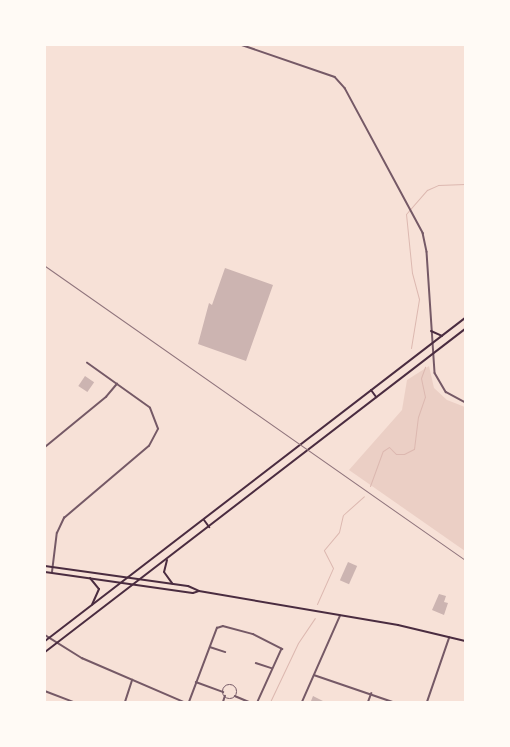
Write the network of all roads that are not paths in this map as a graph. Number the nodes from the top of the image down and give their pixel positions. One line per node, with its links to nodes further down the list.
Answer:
1 (242, 45): 4 (street)
2 (465, 318): 5 (main road)
3 (465, 329): 7 (main road)
4 (431, 331): 5 (main road); 6 (street)
5 (442, 336): 6 (main road)
6 (432, 344): 7 (street); 10 (main road)
7 (433, 353): 11 (main road); 12 (street)
8 (87, 364): 9 (street)
9 (117, 384): 13 (street); 18 (street)
10 (371, 390): 11 (main road); 14 (main road)
11 (376, 397): 15 (main road)
12 (465, 402)
13 (45, 447)
14 (204, 520): 15 (main road); 21 (main road)
15 (209, 527): 16 (main road)
16 (168, 558): 23 (main road); 25 (main road)
17 (45, 566): 18 (main road)
18 (52, 567): 20 (street); 21 (main road)
19 (45, 572): 20 (main road)
20 (52, 573): 22 (main road)
21 (130, 577): 23 (main road); 24 (main road)
22 (90, 578): 24 (main road); 28 (main road)
23 (141, 578): 25 (main road); 26 (main road)
24 (123, 582): 26 (main road); 28 (main road)
25 (172, 583): 27 (main road)
26 (134, 584): 27 (main road); 35 (main road)
27 (198, 591): 29 (main road)
28 (87, 609): 32 (main road)
29 (341, 615): 31 (main road); 41 (street)
30 (45, 635): 32 (street)
31 (450, 637): 33 (main road); 63 (street)
32 (50, 638): 34 (main road); 35 (street)
33 (465, 641)
34 (45, 642)
35 (57, 642): 37 (main road); 42 (street)
36 (210, 647): 38 (street); 40 (street); 43 (street)
37 (45, 652)
38 (225, 652)
39 (256, 663): 40 (street)
40 (271, 668): 59 (street)
41 (314, 676): 46 (street); 60 (street)
42 (132, 680): 53 (street); 54 (street)
43 (196, 682): 45 (street); 55 (street)
44 (45, 691): 49 (street)
45 (223, 692): 47 (street); 48 (street)
46 (371, 694): 61 (street); 62 (street)
47 (225, 696): 50 (street); 56 (street)
48 (235, 696): 50 (street); 58 (street)
49 (62, 698): 51 (street); 52 (street)
50 (230, 698): 57 (street)
51 (61, 702)
52 (73, 702)
53 (125, 702)
54 (184, 702)
55 (189, 702)
56 (223, 702)
57 (228, 702)
58 (250, 702)
59 (258, 702)
60 (302, 702)
61 (368, 702)
62 (394, 702)
63 (426, 702)

